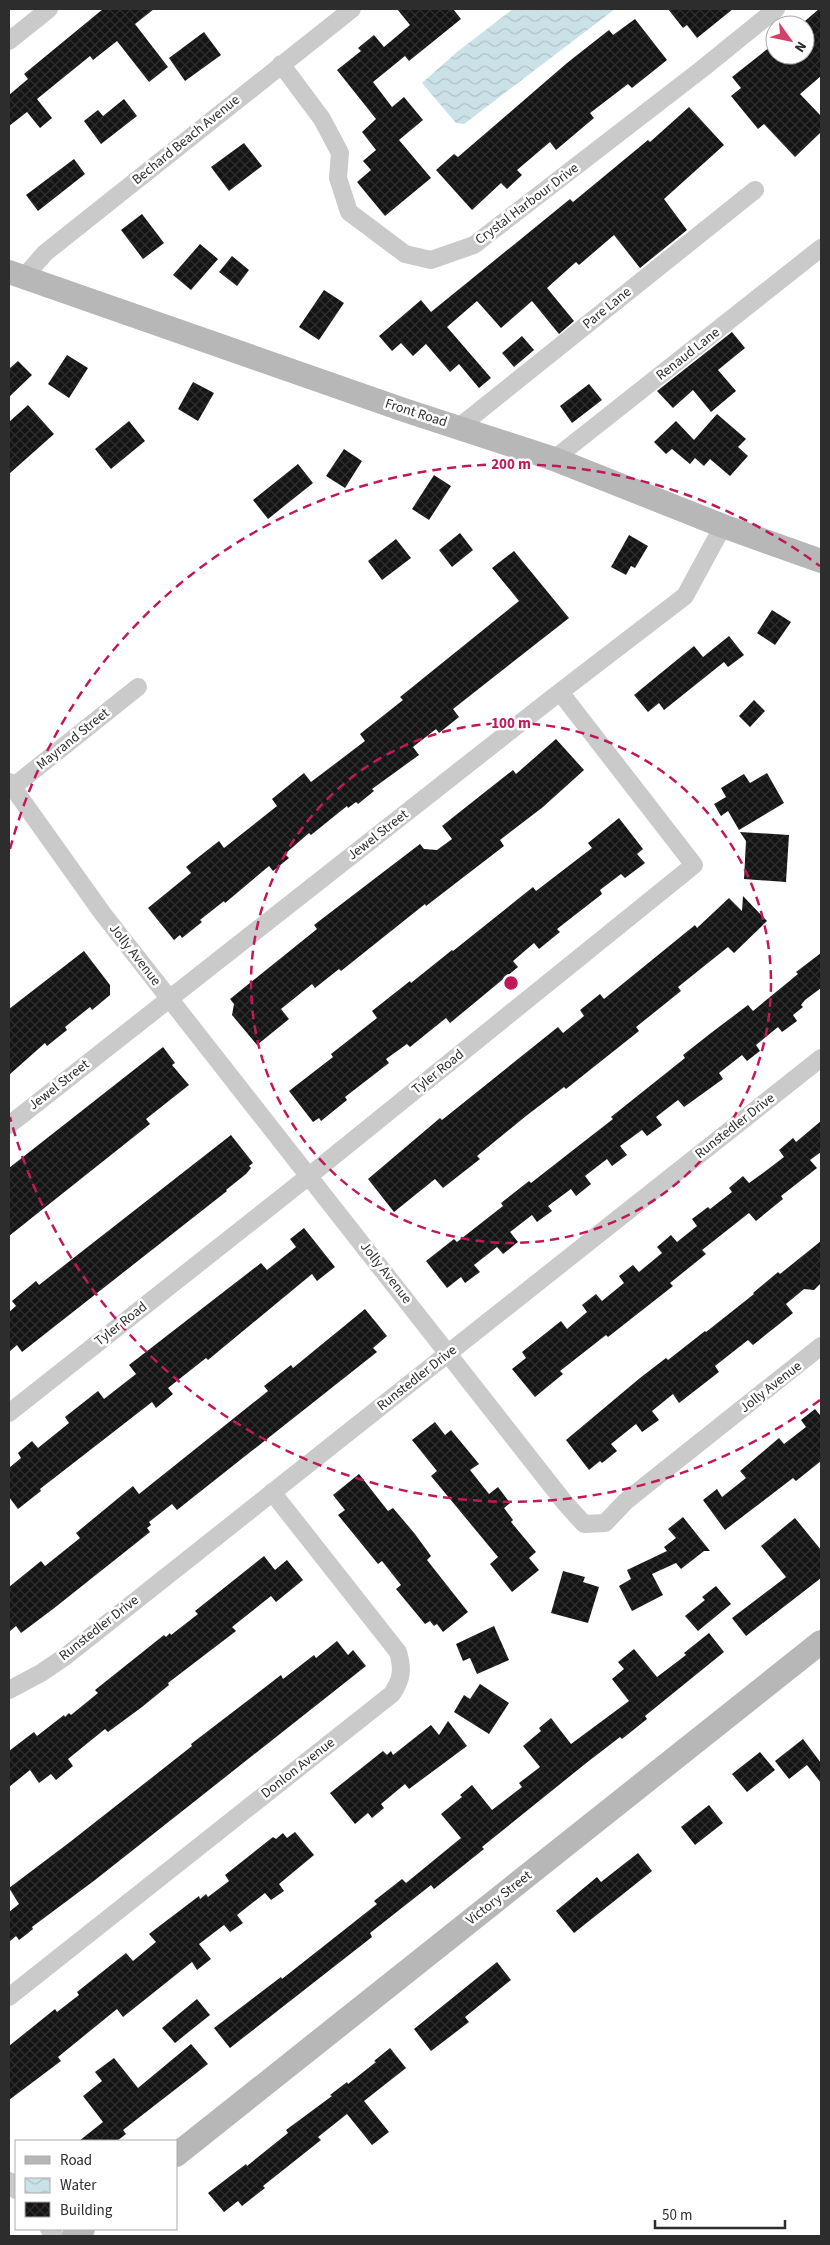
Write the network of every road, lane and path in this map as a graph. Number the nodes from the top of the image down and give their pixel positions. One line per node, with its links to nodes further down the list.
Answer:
1 (49, 9): 4 (street)
2 (352, 9): 5 (street, Bechard Beach Avenue)
3 (776, 9): 5 (street, Crystal Harbour Drive)
4 (9, 40)
5 (281, 64): 8 (street, Bechard Beach Avenue)
6 (755, 190): 9 (street, Pare Lane)
7 (821, 248): 10 (street, Renaud Lane)
8 (17, 275): 9 (main road, Front Road)
9 (459, 427): 10 (main road, Front Road)
10 (554, 460): 11 (main road, Front Road)
11 (723, 526): 12 (main road, Front Road); 14 (street, Jewel Street)
12 (821, 561)
13 (138, 687): 15 (street, Mayrand Street)
14 (560, 692): 16 (street, Jewel Street); 19 (street, Tyler Road)
15 (10, 786): 16 (street, Jolly Avenue)
16 (169, 998): 18 (street, Jewel Street); 19 (street, Jolly Avenue)
17 (821, 1058): 21 (street, Runstedler Drive)
18 (9, 1124)
19 (309, 1176): 21 (street, Jolly Avenue); 22 (street, Tyler Road)
20 (821, 1346): 21 (street, Jolly Avenue)
21 (449, 1353): 23 (street, Runstedler Drive)
22 (9, 1413)
23 (272, 1492): 25 (street, Runstedler Drive); 26 (street, Donlon Avenue)
24 (821, 1642): 27 (main road, Victory Street)
25 (9, 1690)
26 (9, 1996)
27 (178, 2152)

